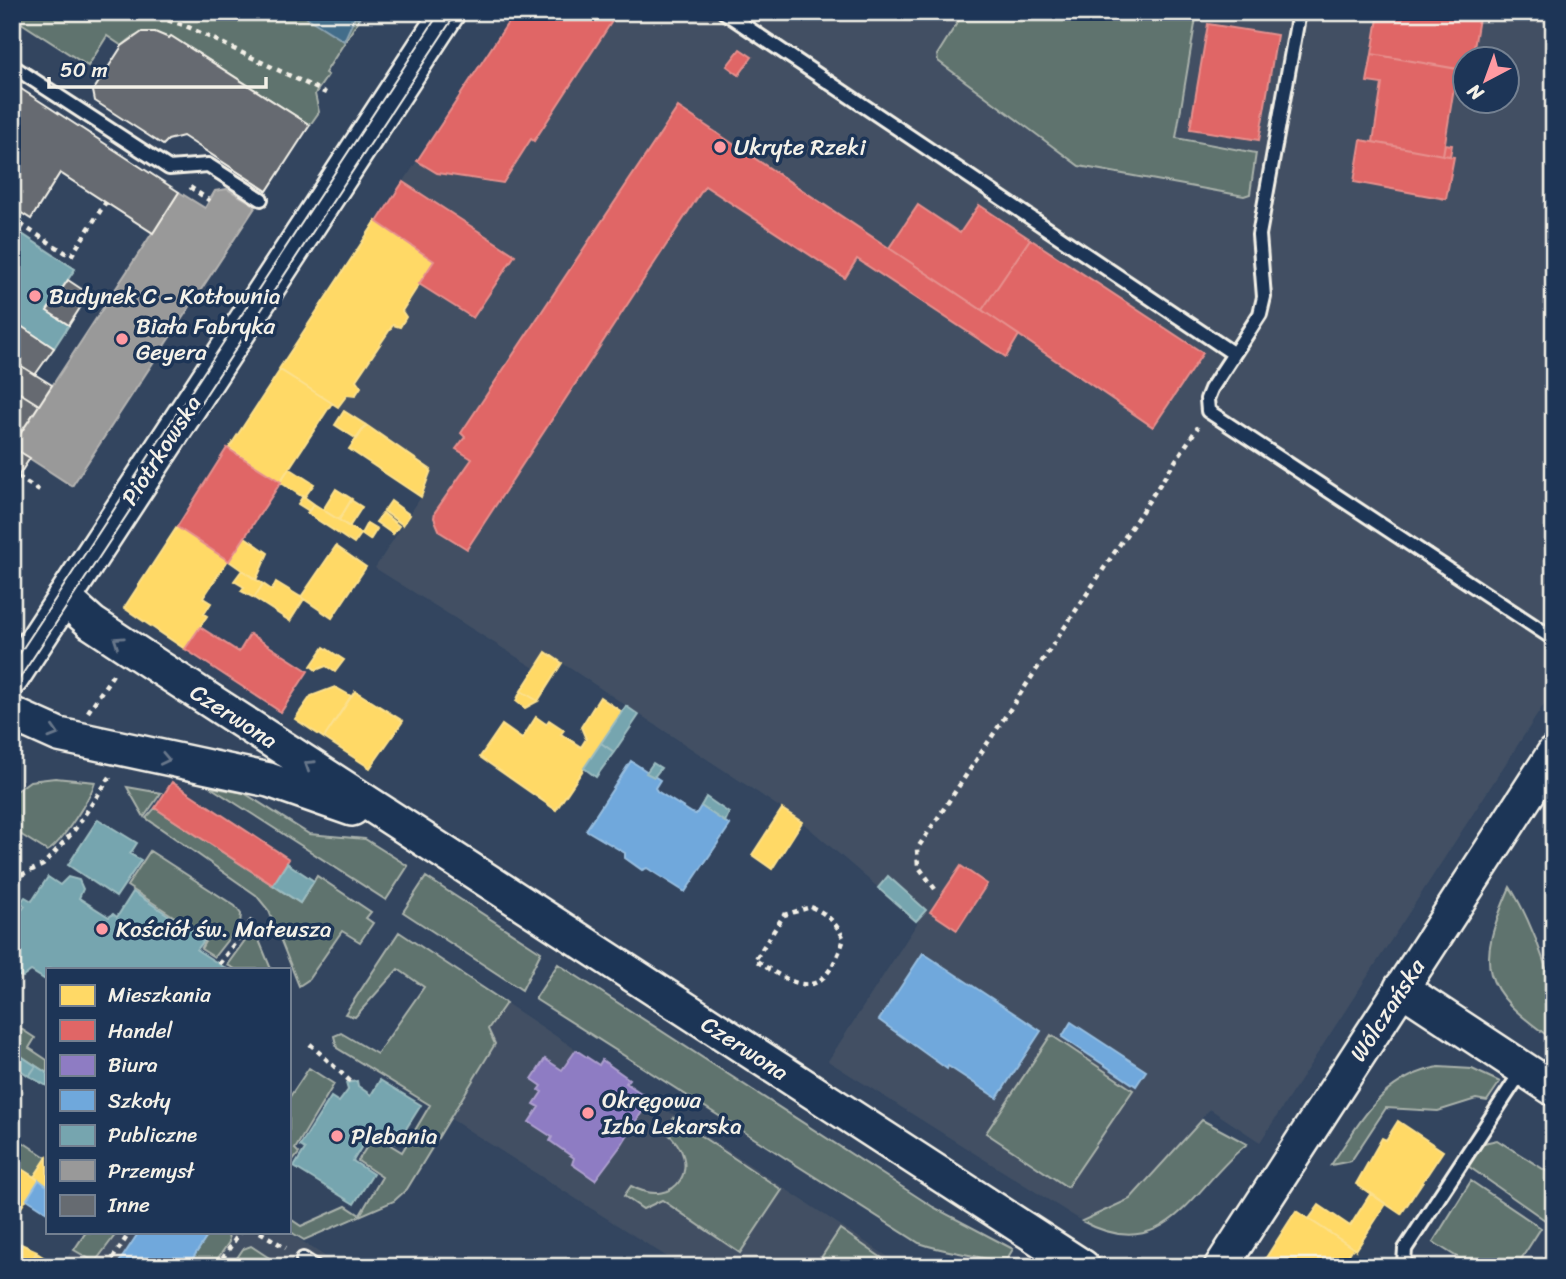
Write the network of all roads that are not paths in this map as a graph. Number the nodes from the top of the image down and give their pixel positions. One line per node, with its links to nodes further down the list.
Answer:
1 (448, 12): 7 (street, Piotrkowska)
2 (724, 12): 6 (lane)
3 (1299, 12): 6 (lane)
4 (12, 66): 5 (lane)
5 (261, 199)
6 (1234, 354): 8 (lane)
7 (64, 598): 9 (street, Piotrkowska); 12 (street, Czerwona, one-way to 7)
8 (1554, 639)
9 (12, 678)
10 (12, 713): 12 (street, Czerwona, one-way to 12)
11 (1554, 753): 13 (street, Wólczańska)
12 (407, 830): 18 (street, Czerwona)
13 (1401, 988): 14 (street); 19 (street, Wólczańska)
14 (1523, 1069): 15 (street); 20 (lane)
15 (1554, 1089)
16 (303, 1259): 17 (lane)
17 (315, 1267)
18 (1083, 1267)
19 (1221, 1267)
20 (1409, 1267)

